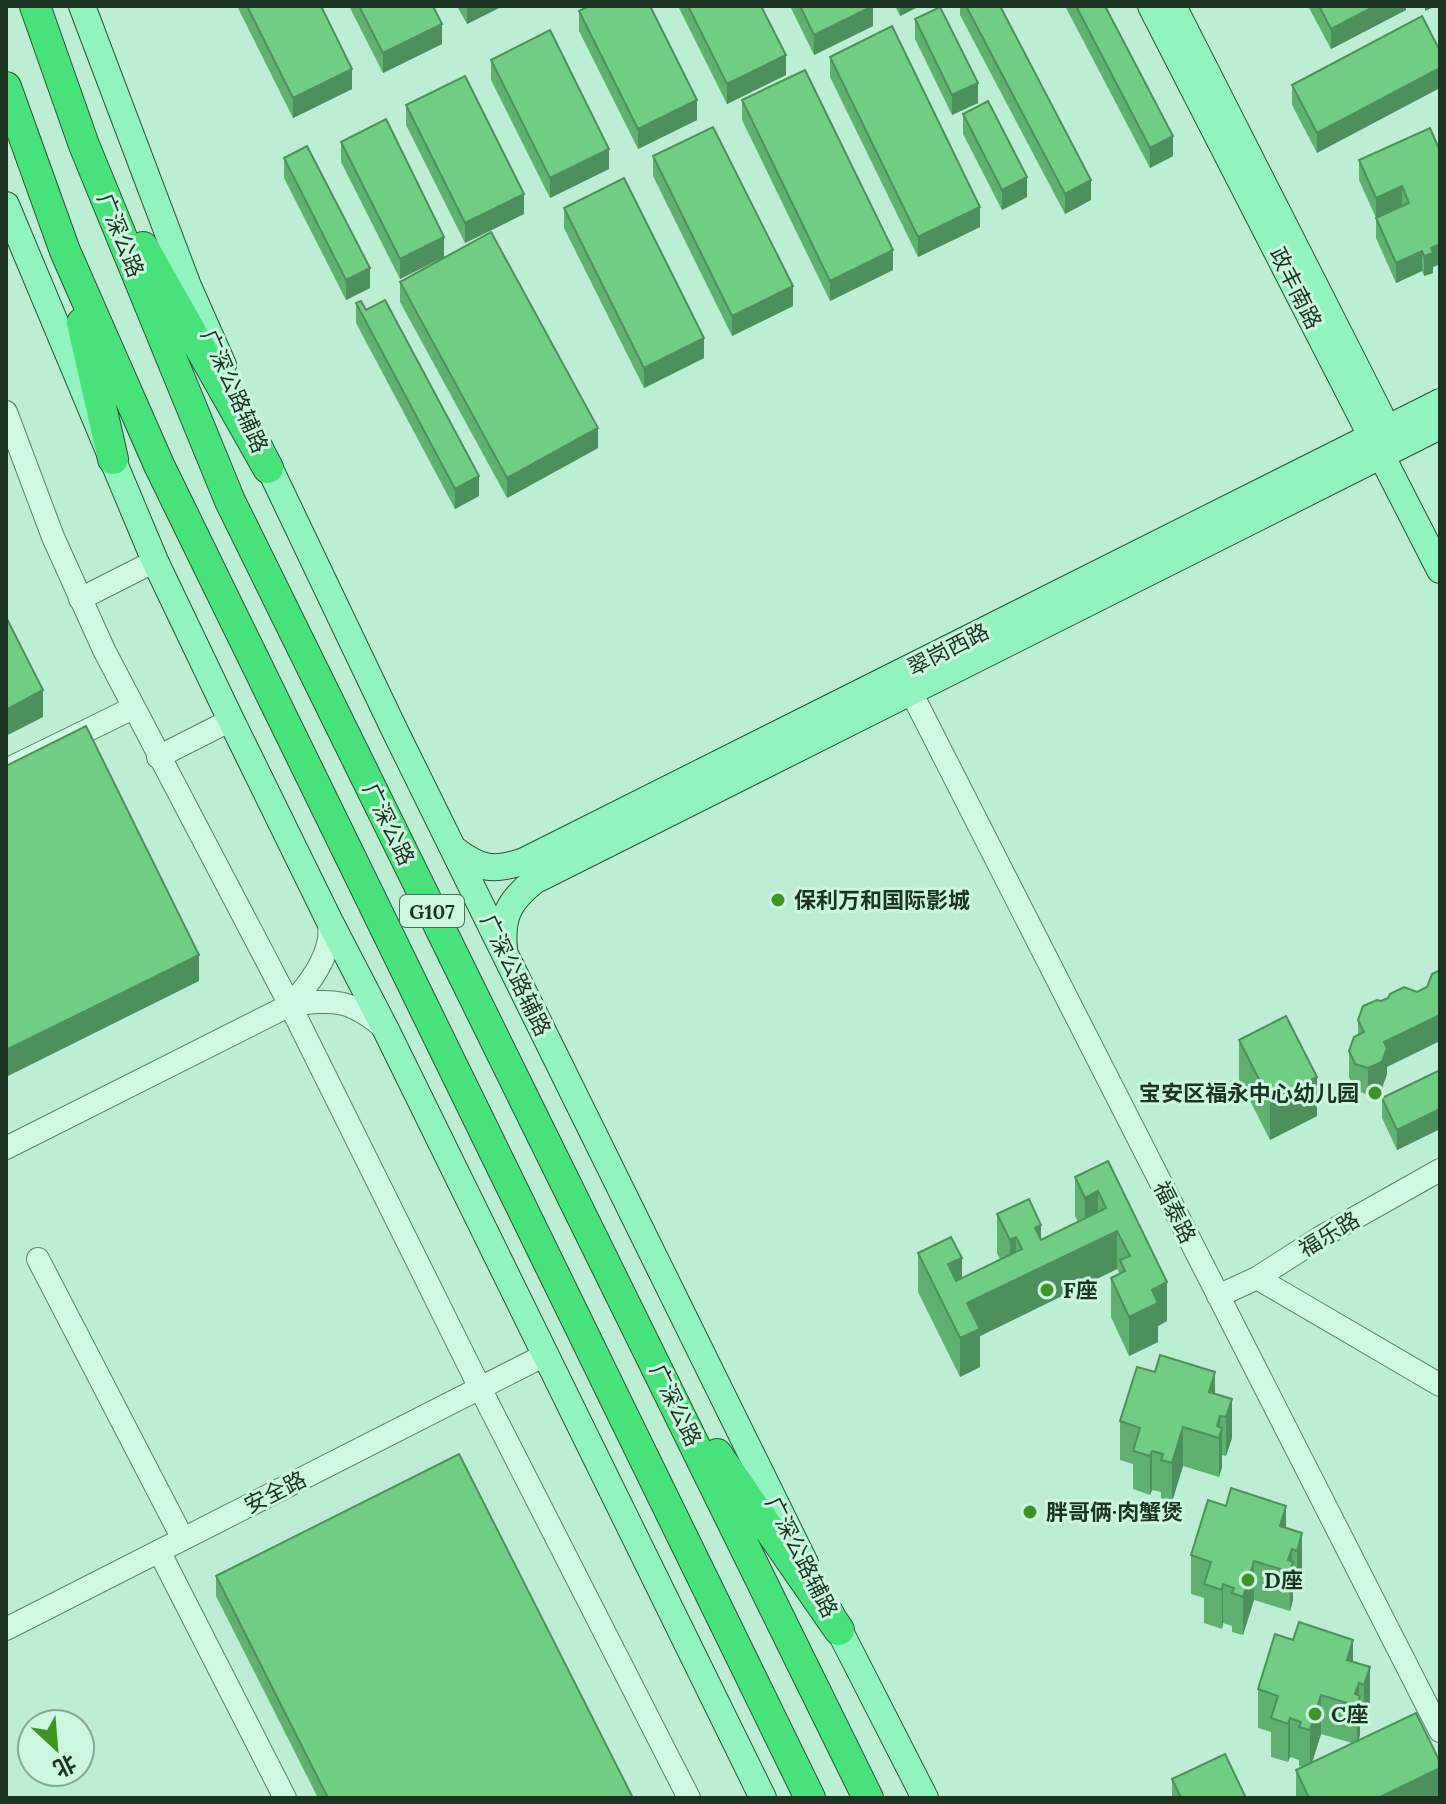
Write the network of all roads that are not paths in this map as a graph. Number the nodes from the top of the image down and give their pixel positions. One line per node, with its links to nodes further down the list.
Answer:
1 (35, 6): 6 (highway, 广深公路 / G107)
2 (82, 6): 14 (main road, 广深公路辅路)
3 (1151, 6): 12 (main road, 政丰南路)
4 (1173, 6): 12 (main road, 政丰南路)
5 (6, 87): 8 (highway, G107)
6 (84, 145): 14 (highway); 36 (highway, 广深公路 / G107)
7 (6, 205): 13 (main road)
8 (65, 251): 13 (highway); 43 (highway, G107)
9 (1440, 402): 12 (main road, 翠岗西路)
10 (6, 412): 18 (street)
11 (1440, 426): 12 (main road, 翠岗西路)
12 (1384, 442): 15 (main road, 政丰南路); 17 (main road, 政丰南路); 19 (main road, 翠岗西路); 25 (main road, 翠岗西路)
13 (113, 459): 16 (main road)
14 (268, 468): 24 (main road, 广深公路辅路)
15 (1440, 531)
16 (155, 561): 18 (street); 21 (main road)
17 (1440, 570)
18 (80, 599): 20 (street)
19 (911, 692): 25 (main road, 翠岗西路); 34 (street, 福泰路)
20 (133, 708): 22 (street); 23 (street)
21 (231, 720): 22 (street); 26 (main road)
22 (158, 757): 28 (street)
23 (6, 770)
24 (454, 849): 25 (main road, 翠岗西路); 27 (main road, 广深公路辅路)
25 (574, 849): 27 (main road, 翠岗西路)
26 (329, 920): 28 (street); 29 (main road)
27 (505, 952): 42 (main road, 广深公路辅路)
28 (290, 1005): 29 (street); 30 (street); 38 (street)
29 (386, 1030): 35 (main road)
30 (6, 1148)
31 (1440, 1170): 33 (street, 福乐路)
32 (38, 1259): 39 (street)
33 (1257, 1278): 34 (street, 福乐路); 37 (street)
34 (1218, 1296): 44 (street, 福泰路)
35 (545, 1355): 38 (street, 安全路); 47 (main road)
36 (659, 1371): 42 (highway); 50 (highway, 广深公路 / G107)
37 (1440, 1385)
38 (480, 1388): 39 (street, 安全路); 46 (street)
39 (183, 1539): 40 (street, 安全路)
40 (159, 1551): 41 (street, 安全路); 45 (street)
41 (6, 1629)
42 (839, 1630): 51 (main road, 广深公路辅路)
43 (773, 1726): 48 (highway); 49 (highway, G107)
44 (1440, 1731)
45 (285, 1798)
46 (689, 1798)
47 (763, 1798)
48 (793, 1798)
49 (810, 1798)
50 (868, 1798)
51 (925, 1798)

